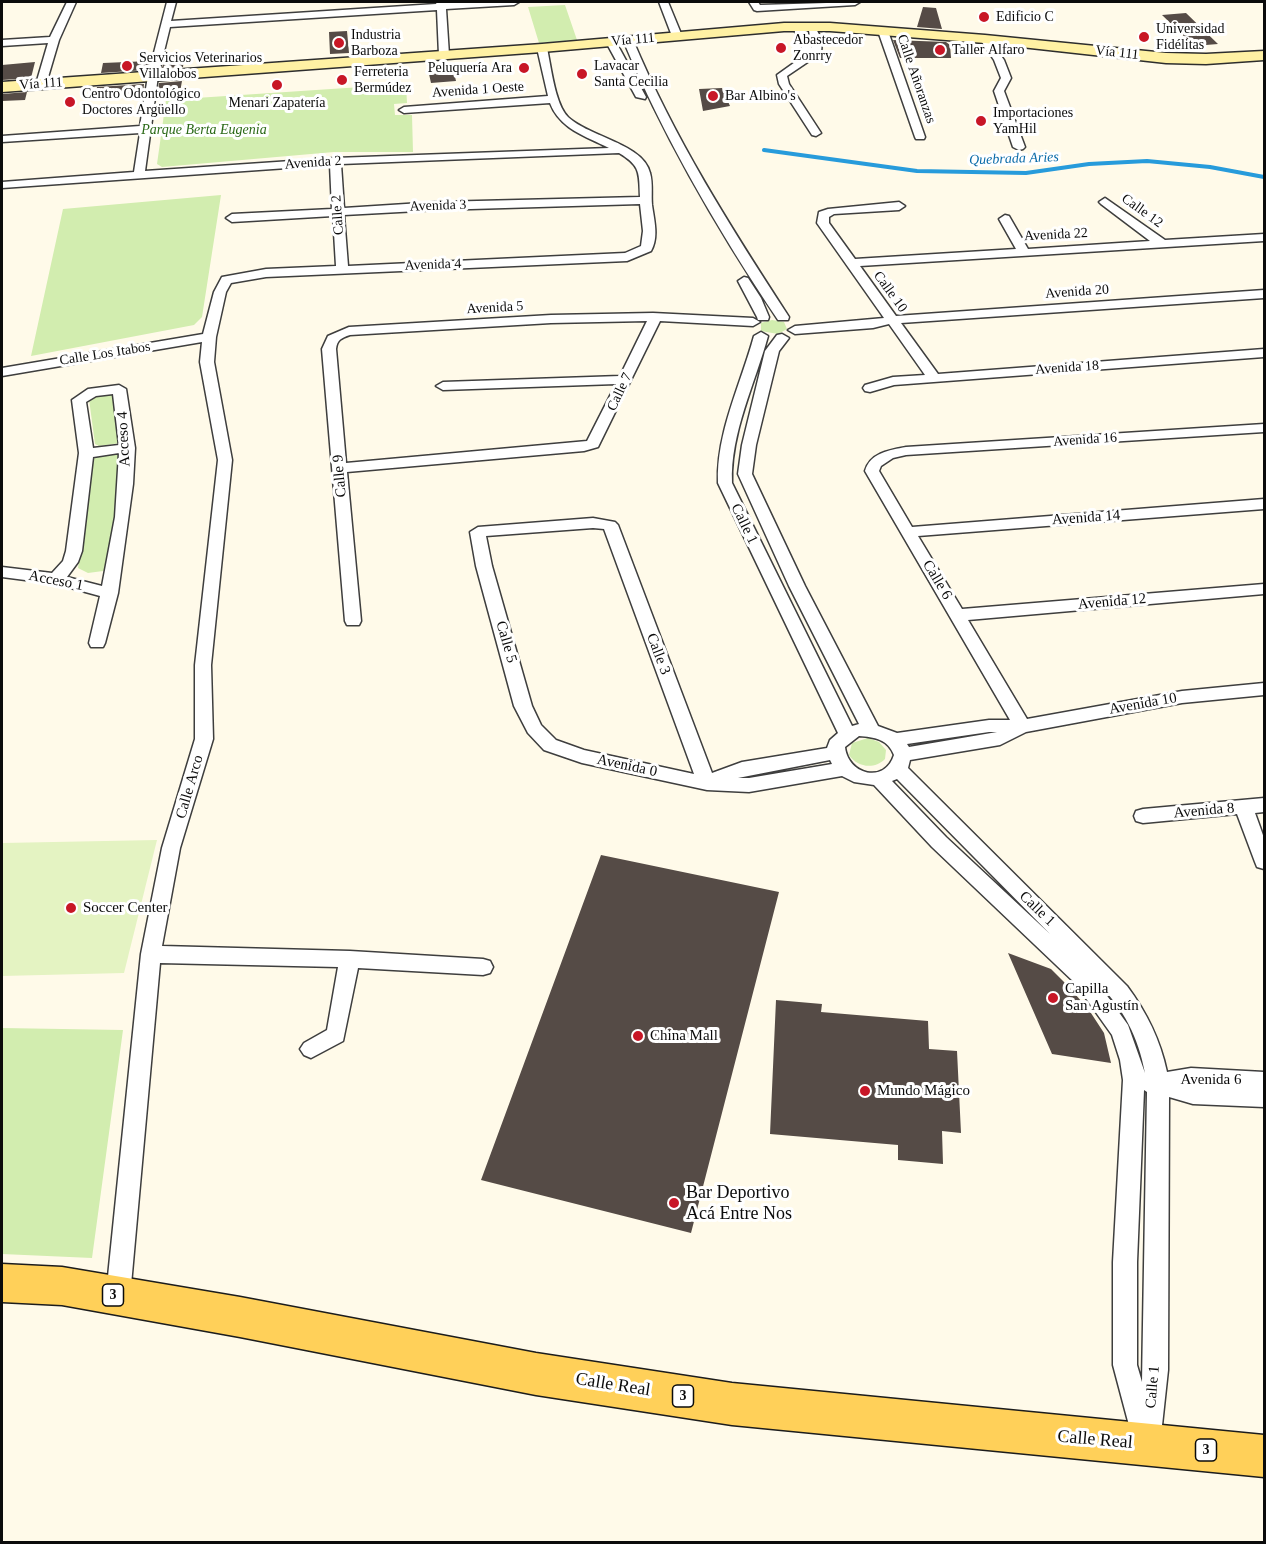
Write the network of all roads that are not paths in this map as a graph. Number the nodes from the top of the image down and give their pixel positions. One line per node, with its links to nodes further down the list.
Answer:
1 (70, 2): 16 (street)
2 (171, 2): 11 (street)
3 (303, 2): 10 (street)
4 (514, 2): 8 (street)
5 (663, 2): 14 (street)
6 (674, 2): 14 (street)
7 (855, 2): 9 (street)
8 (441, 4): 10 (street); 22 (street)
9 (756, 5)
10 (303, 15): 11 (street)
11 (166, 24): 25 (street)
12 (804, 27): 13 (main road, Vía 111); 14 (main road, Vía 111); 32 (street)
13 (883, 31): 15 (main road, Vía 111); 33 (street, Calle Añoranzas)
14 (683, 36): 17 (main road, Vía 111)
15 (985, 39): 18 (main road, Vía 111); 24 (street)
16 (54, 40): 20 (street); 26 (street)
17 (628, 40): 19 (main road, Vía 111); 28 (street)
18 (1002, 40): 23 (main road, Vía 111); 24 (street)
19 (611, 42): 21 (main road, Vía 111); 28 (street)
20 (2, 43)
21 (542, 48): 22 (main road, Vía 111); 29 (street)
22 (444, 55): 25 (main road, Vía 111)
23 (1264, 56)
24 (999, 60): 35 (street)
25 (153, 76): 26 (main road, Vía 111); 31 (street)
26 (41, 84): 27 (main road, Vía 111)
27 (2, 87)
28 (642, 88): 46 (street)
29 (555, 99): 30 (street, Avenida 1 Oeste); 36 (street)
30 (404, 110)
31 (147, 129): 34 (street); 38 (street)
32 (816, 133)
33 (920, 137)
34 (2, 138)
35 (1019, 147)
36 (624, 151): 37 (street, Avenida 2); 40 (street)
37 (335, 161): 38 (street, Avenida 2); 43 (street, Calle 2)
38 (139, 175): 39 (street, Avenida 2)
39 (2, 185)
40 (645, 200): 43 (street, Avenida 3); 51 (street, Avenida 4)
41 (1105, 202): 48 (street, Calle 12)
42 (899, 206): 50 (street, Calle 10)
43 (338, 211): 44 (street, Avenida 3); 51 (street, Calle 2)
44 (232, 218)
45 (1005, 219): 49 (street)
46 (717, 228): 56 (street); 57 (street)
47 (1264, 238): 48 (street, Avenida 22)
48 (1162, 244): 49 (street, Avenida 22)
49 (1024, 252): 50 (street, Avenida 22)
50 (850, 263): 55 (street, Calle 10)
51 (342, 268): 52 (street, Avenida 4)
52 (226, 280): 59 (street, Calle Arco)
53 (1264, 294): 55 (street, Avenida 20)
54 (655, 319): 57 (street, Avenida 5); 58 (street, Avenida 5); 64 (street, Calle 7)
55 (891, 320): 56 (street, Avenida 20); 63 (street, Calle 10)
56 (790, 323): 57 (street, Avenida 20); 60 (street)
57 (758, 326): 60 (street); 68 (street, Calle 1)
58 (336, 335): 73 (street, Calle 9)
59 (209, 337): 62 (street, Calle Los Itabos); 100 (street, Calle Arco)
60 (782, 338): 69 (street, Calle 1)
61 (1264, 353): 63 (street, Avenida 18)
62 (2, 372)
63 (934, 378): 66 (street, Avenida 18)
64 (626, 380): 65 (street); 73 (street, Calle 7)
65 (443, 386)
66 (870, 388)
67 (1264, 428): 71 (street, Avenida 16)
68 (729, 442): 69 (street); 81 (street, Calle 1)
69 (749, 445): 79 (street, Calle 1)
70 (128, 448): 72 (street); 72 (street, Acceso 4); 82 (street, Acceso 4)
71 (906, 451): 76 (street, Calle 6)
72 (86, 453): 78 (street, Acceso 4)
73 (339, 468): 84 (street, Calle 9)
74 (1264, 504): 76 (street, Avenida 14)
75 (610, 525): 90 (street, Calle 5); 94 (street, Calle 3)
76 (908, 532): 83 (street, Calle 6)
77 (2, 572): 78 (street, Acceso 1)
78 (56, 579): 82 (street, Acceso 1)
79 (797, 586): 81 (street); 88 (street, Calle 1)
80 (1264, 589): 83 (street, Avenida 12)
81 (777, 590): 89 (street, Calle 1)
82 (110, 593): 85 (street, Acceso 4)
83 (959, 615): 87 (street, Calle 6)
84 (353, 621)
85 (97, 643)
86 (1264, 689): 87 (street, Avenida 10)
87 (1022, 726): 91 (street, Avenida 10)
88 (871, 730): 89 (street); 91 (street)
89 (847, 734): 92 (street)
90 (550, 745): 94 (street, Avenida 0)
91 (898, 755): 93 (street); 99 (street, Calle 1)
92 (839, 761): 93 (street); 94 (street, Avenida 0)
93 (878, 778): 99 (street, Calle 1)
94 (706, 783)
95 (1264, 805): 96 (street, Avenida 8)
96 (1244, 807): 97 (street, Avenida 8); 98 (street)
97 (1143, 816)
98 (1264, 862)
99 (1032, 917): 104 (street, Calle 1); 106 (street, Calle 1)
100 (151, 954): 101 (street); 111 (street, Calle Arco)
101 (350, 959): 102 (street); 103 (street)
102 (483, 967)
103 (311, 1049)
104 (1134, 1080): 106 (street, Avenida 6); 108 (street, Calle 1)
105 (1264, 1081): 106 (street, Avenida 6)
106 (1158, 1083): 107 (street, Avenida 6); 109 (street, Calle 1)
107 (1264, 1097)
108 (1125, 1262): 109 (street); 112 (street, Calle 1)
109 (1155, 1270): 112 (street, Calle 1)
110 (2, 1283): 111 (main road, Calle Real / 3)
111 (118, 1296): 112 (main road, Calle Real / 3)
112 (1147, 1444): 113 (main road, Calle Real / 3)
113 (1264, 1456)

